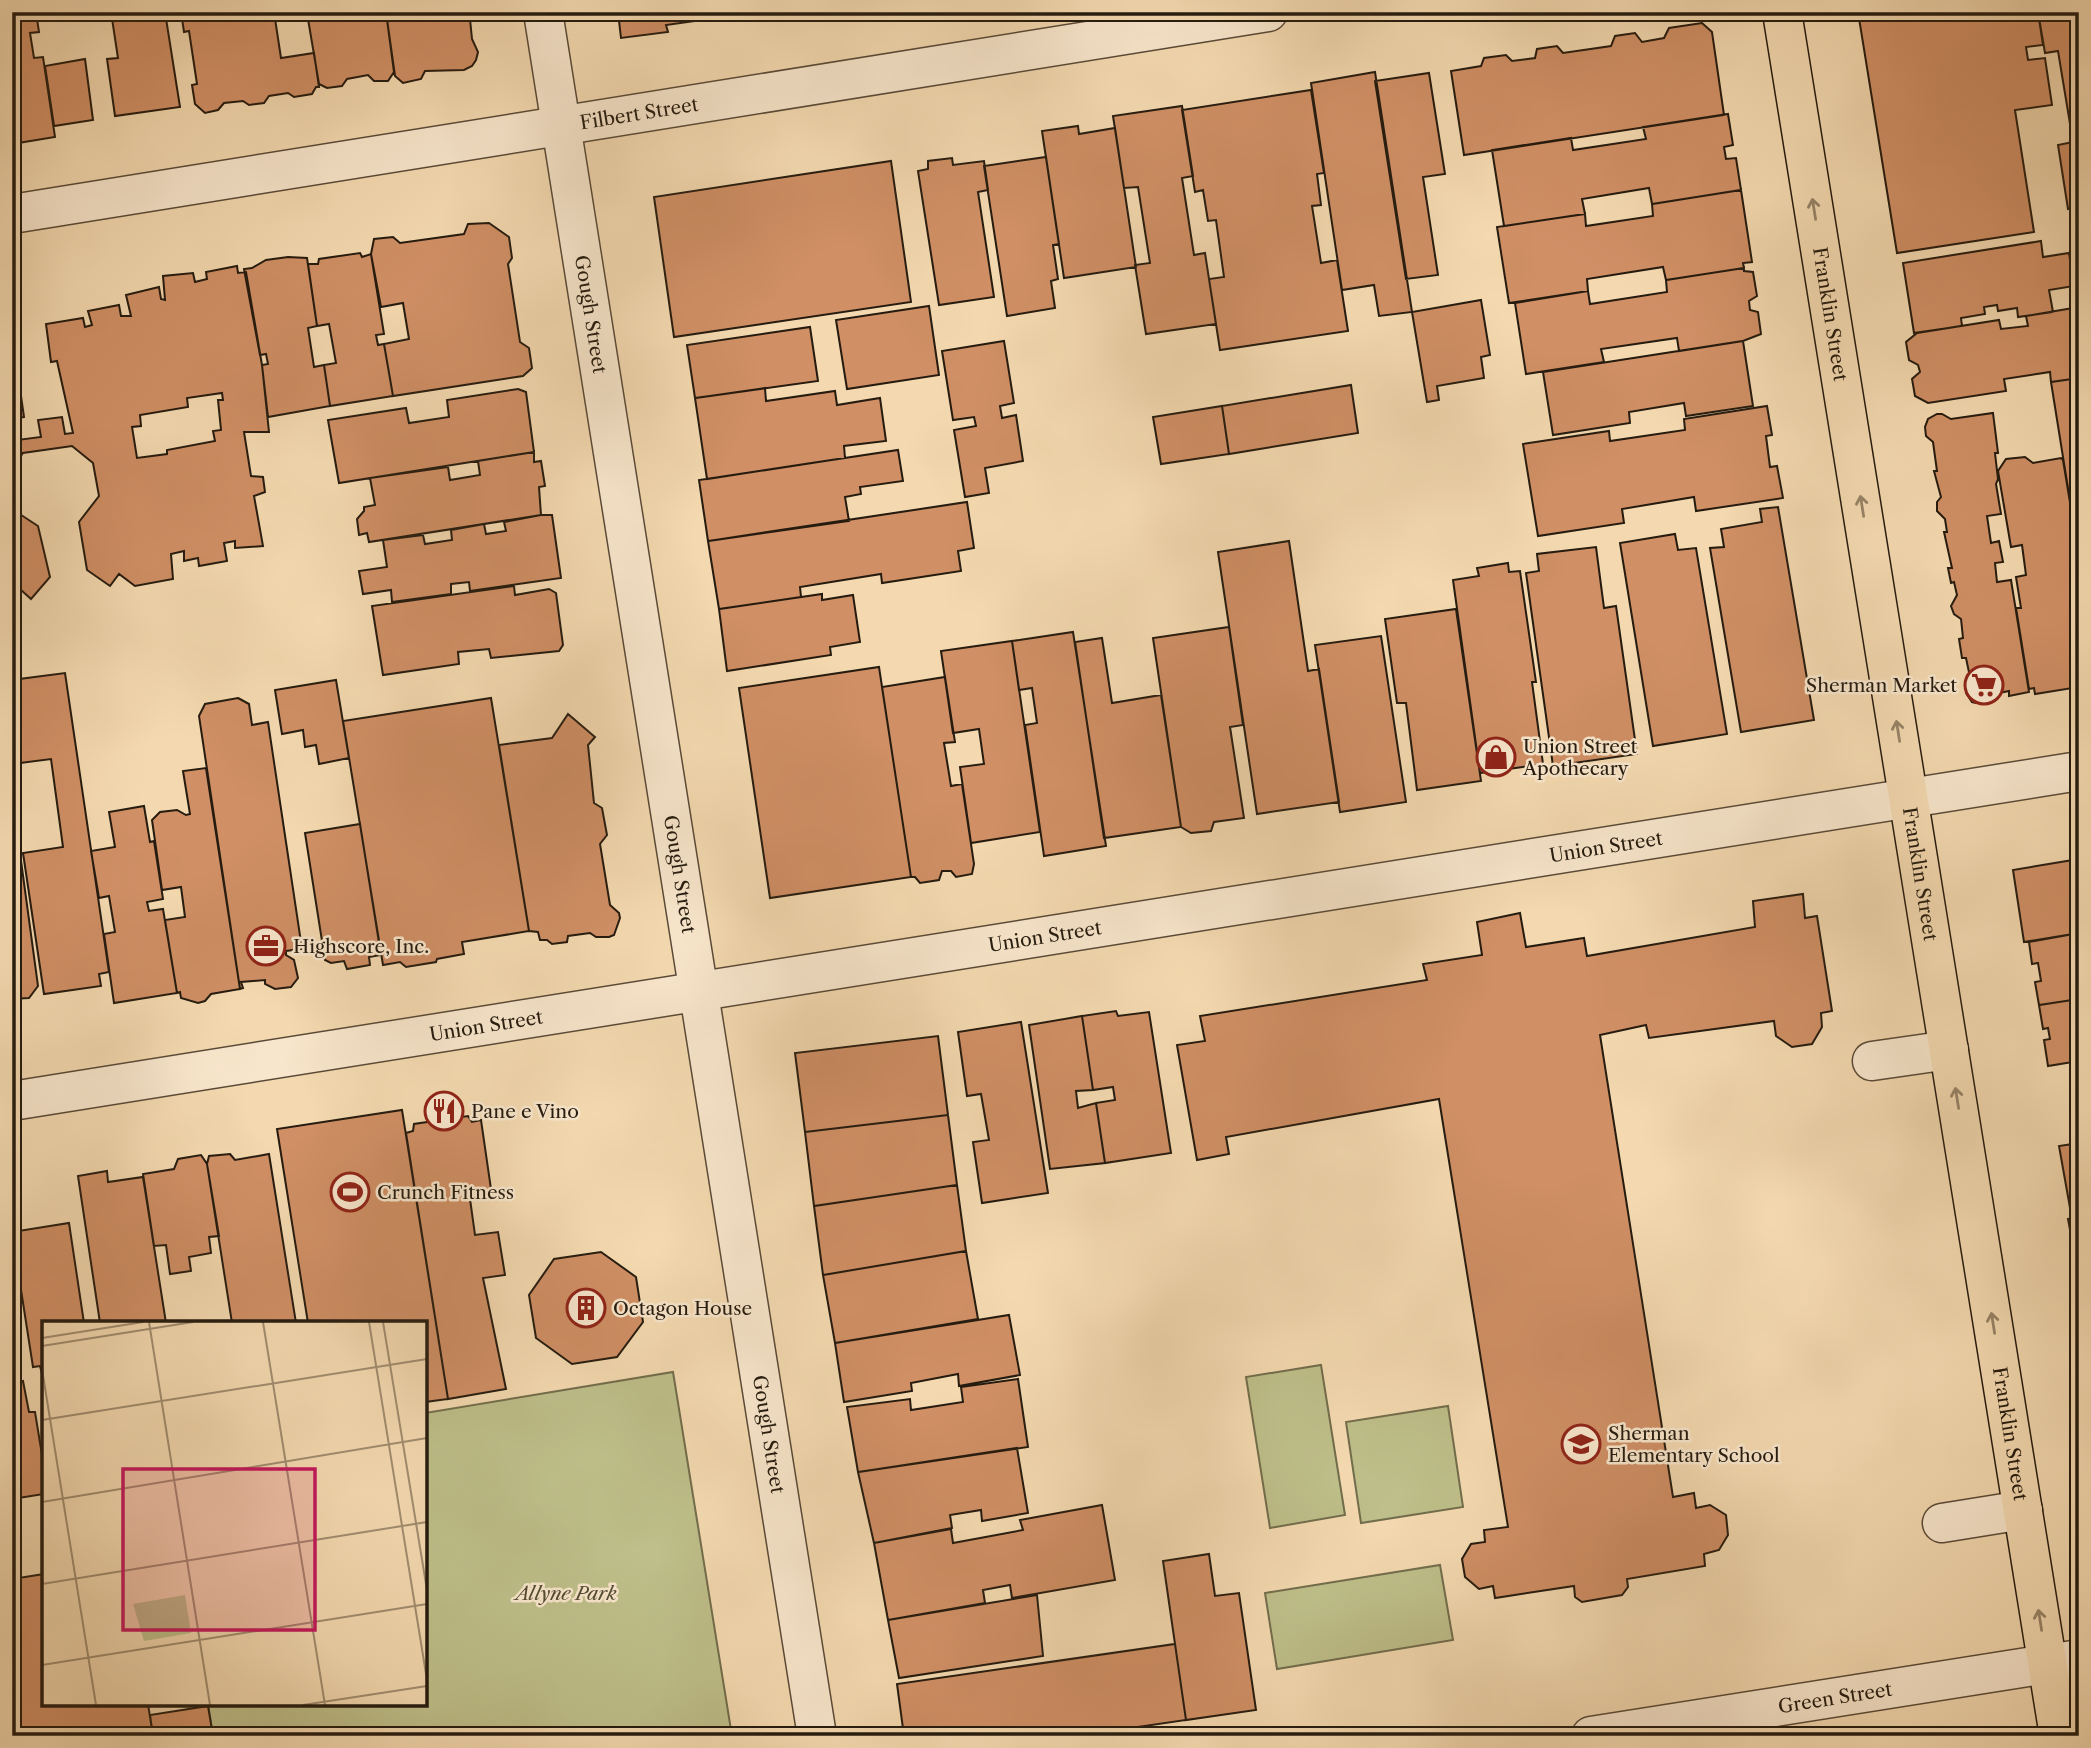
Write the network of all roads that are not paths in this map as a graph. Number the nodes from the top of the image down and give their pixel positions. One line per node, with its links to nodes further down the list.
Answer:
1 (543, 12): 4 (street, Gough Street)
2 (1268, 12): 4 (street, Filbert Street)
3 (1782, 12): 7 (main road, Franklin Street, one-way to 3)
4 (562, 126): 5 (street, Filbert Street); 8 (street, Gough Street)
5 (12, 214)
6 (2079, 771): 7 (street, Union Street)
7 (1909, 798): 8 (street, Union Street); 9 (main road, Franklin Street)
8 (698, 992): 11 (street, Union Street); 15 (street, Gough Street)
9 (1949, 1050): 10 (street); 12 (main road, Franklin Street, one-way to 9)
10 (1872, 1061)
11 (12, 1101)
12 (2023, 1510): 13 (street); 14 (main road, Franklin Street, one-way to 12)
13 (1942, 1523)
14 (2063, 1661): 16 (street, Green Street); 17 (main road, Franklin Street)
15 (817, 1736)
16 (1591, 1736)
17 (2059, 1736)

